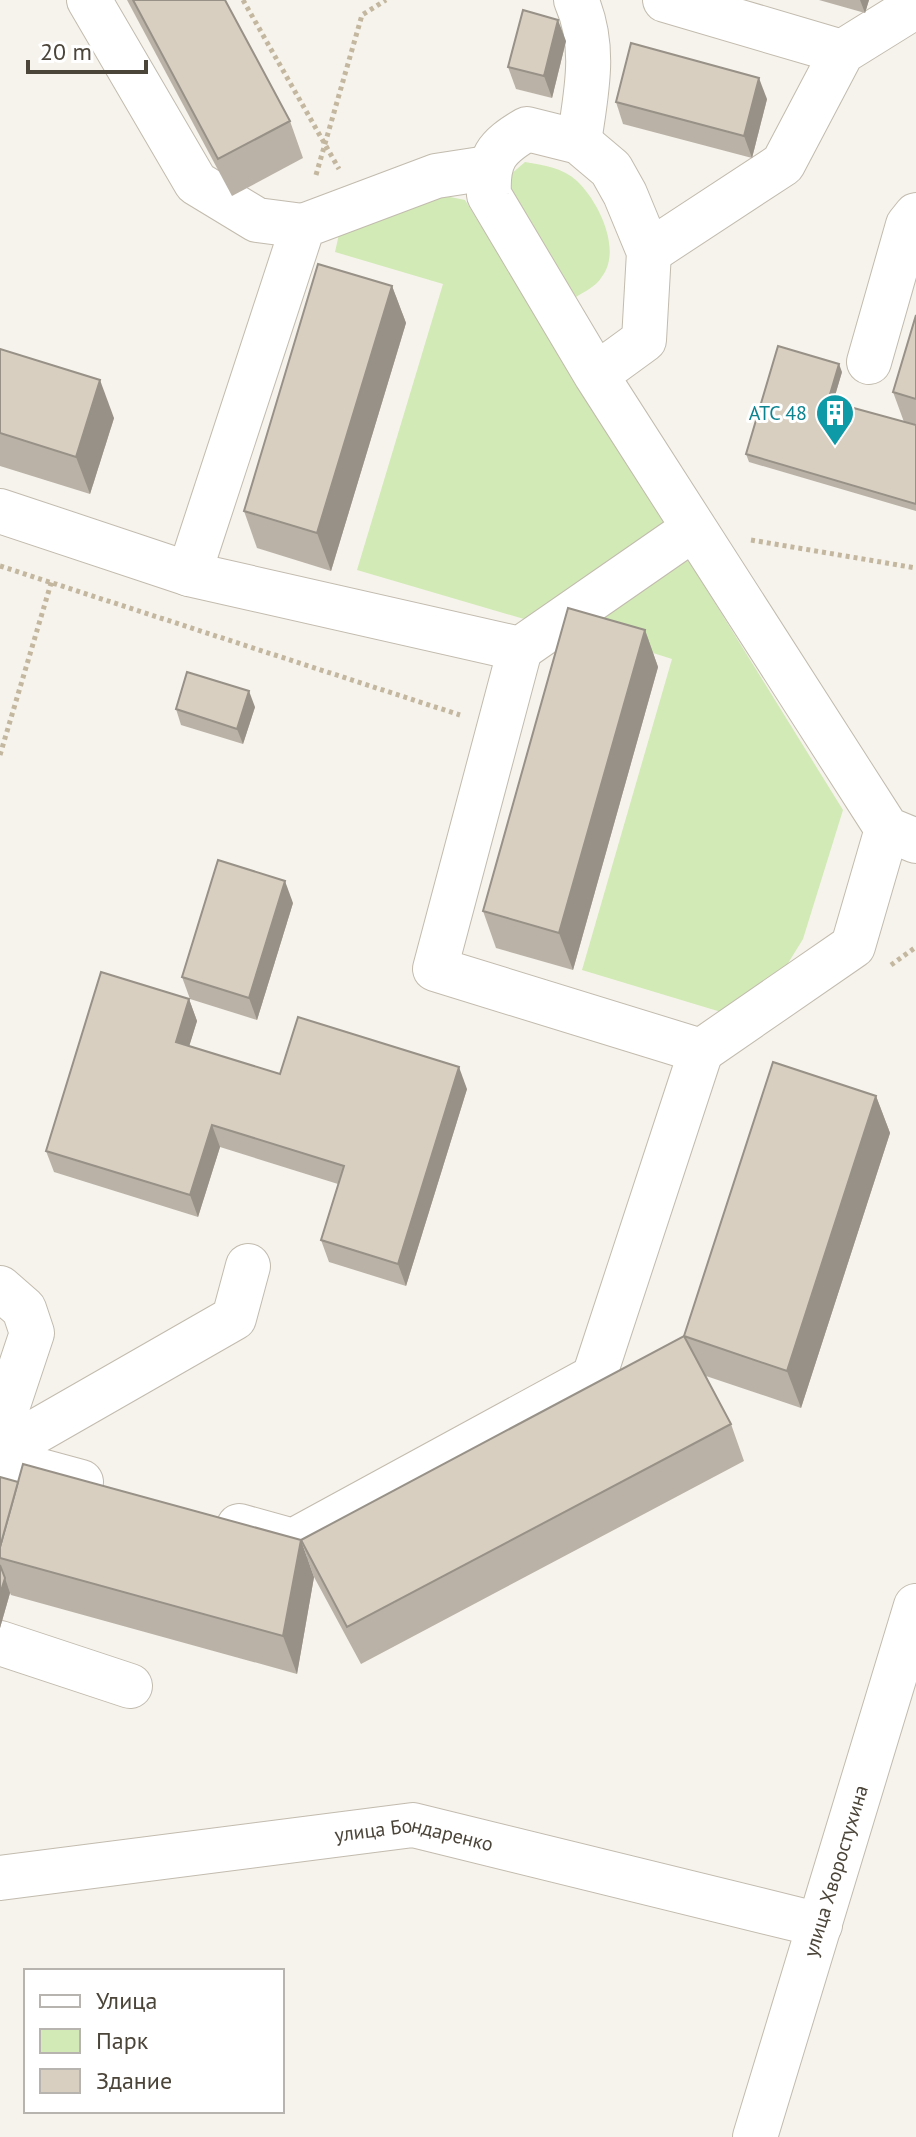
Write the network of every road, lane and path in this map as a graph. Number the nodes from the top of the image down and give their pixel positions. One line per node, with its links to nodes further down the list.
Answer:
1 (89, 0): 13 (street)
2 (244, 0): 9 (path)
3 (386, 0): 9 (path)
4 (576, 0): 8 (street)
5 (665, 0): 7 (street)
6 (916, 6): 7 (street)
7 (842, 52): 14 (street)
8 (579, 142): 10 (street); 14 (street)
9 (324, 144): 11 (path); 13 (path)
10 (488, 168): 11 (street); 16 (street)
11 (359, 205): 13 (street)
12 (916, 215): 15 (street)
13 (303, 226): 22 (street)
14 (649, 252): 16 (street)
15 (869, 362)
16 (596, 375): 18 (street)
17 (0, 511): 19 (street)
18 (693, 529): 21 (path); 24 (street); 27 (street)
19 (66, 533): 22 (street); 23 (path)
20 (0, 566): 23 (path)
21 (916, 568)
22 (189, 574): 24 (street)
23 (52, 582): 25 (path); 26 (path)
24 (520, 649): 25 (street)
25 (499, 728): 28 (street)
26 (0, 755)
27 (902, 835): 28 (street)
28 (701, 1051): 35 (street)
29 (248, 1266): 32 (street)
30 (0, 1288): 31 (street)
31 (0, 1429)
32 (0, 1452)
33 (0, 1460): 34 (street)
34 (117, 1492)
35 (205, 1516)
36 (916, 1606): 40 (street, улица Хворостухина)
37 (0, 1643): 38 (street)
38 (130, 1686)
39 (0, 1878): 40 (street, улица Бондаренко)
40 (820, 1925): 41 (street, улица Хворостухина)
41 (755, 2137)

